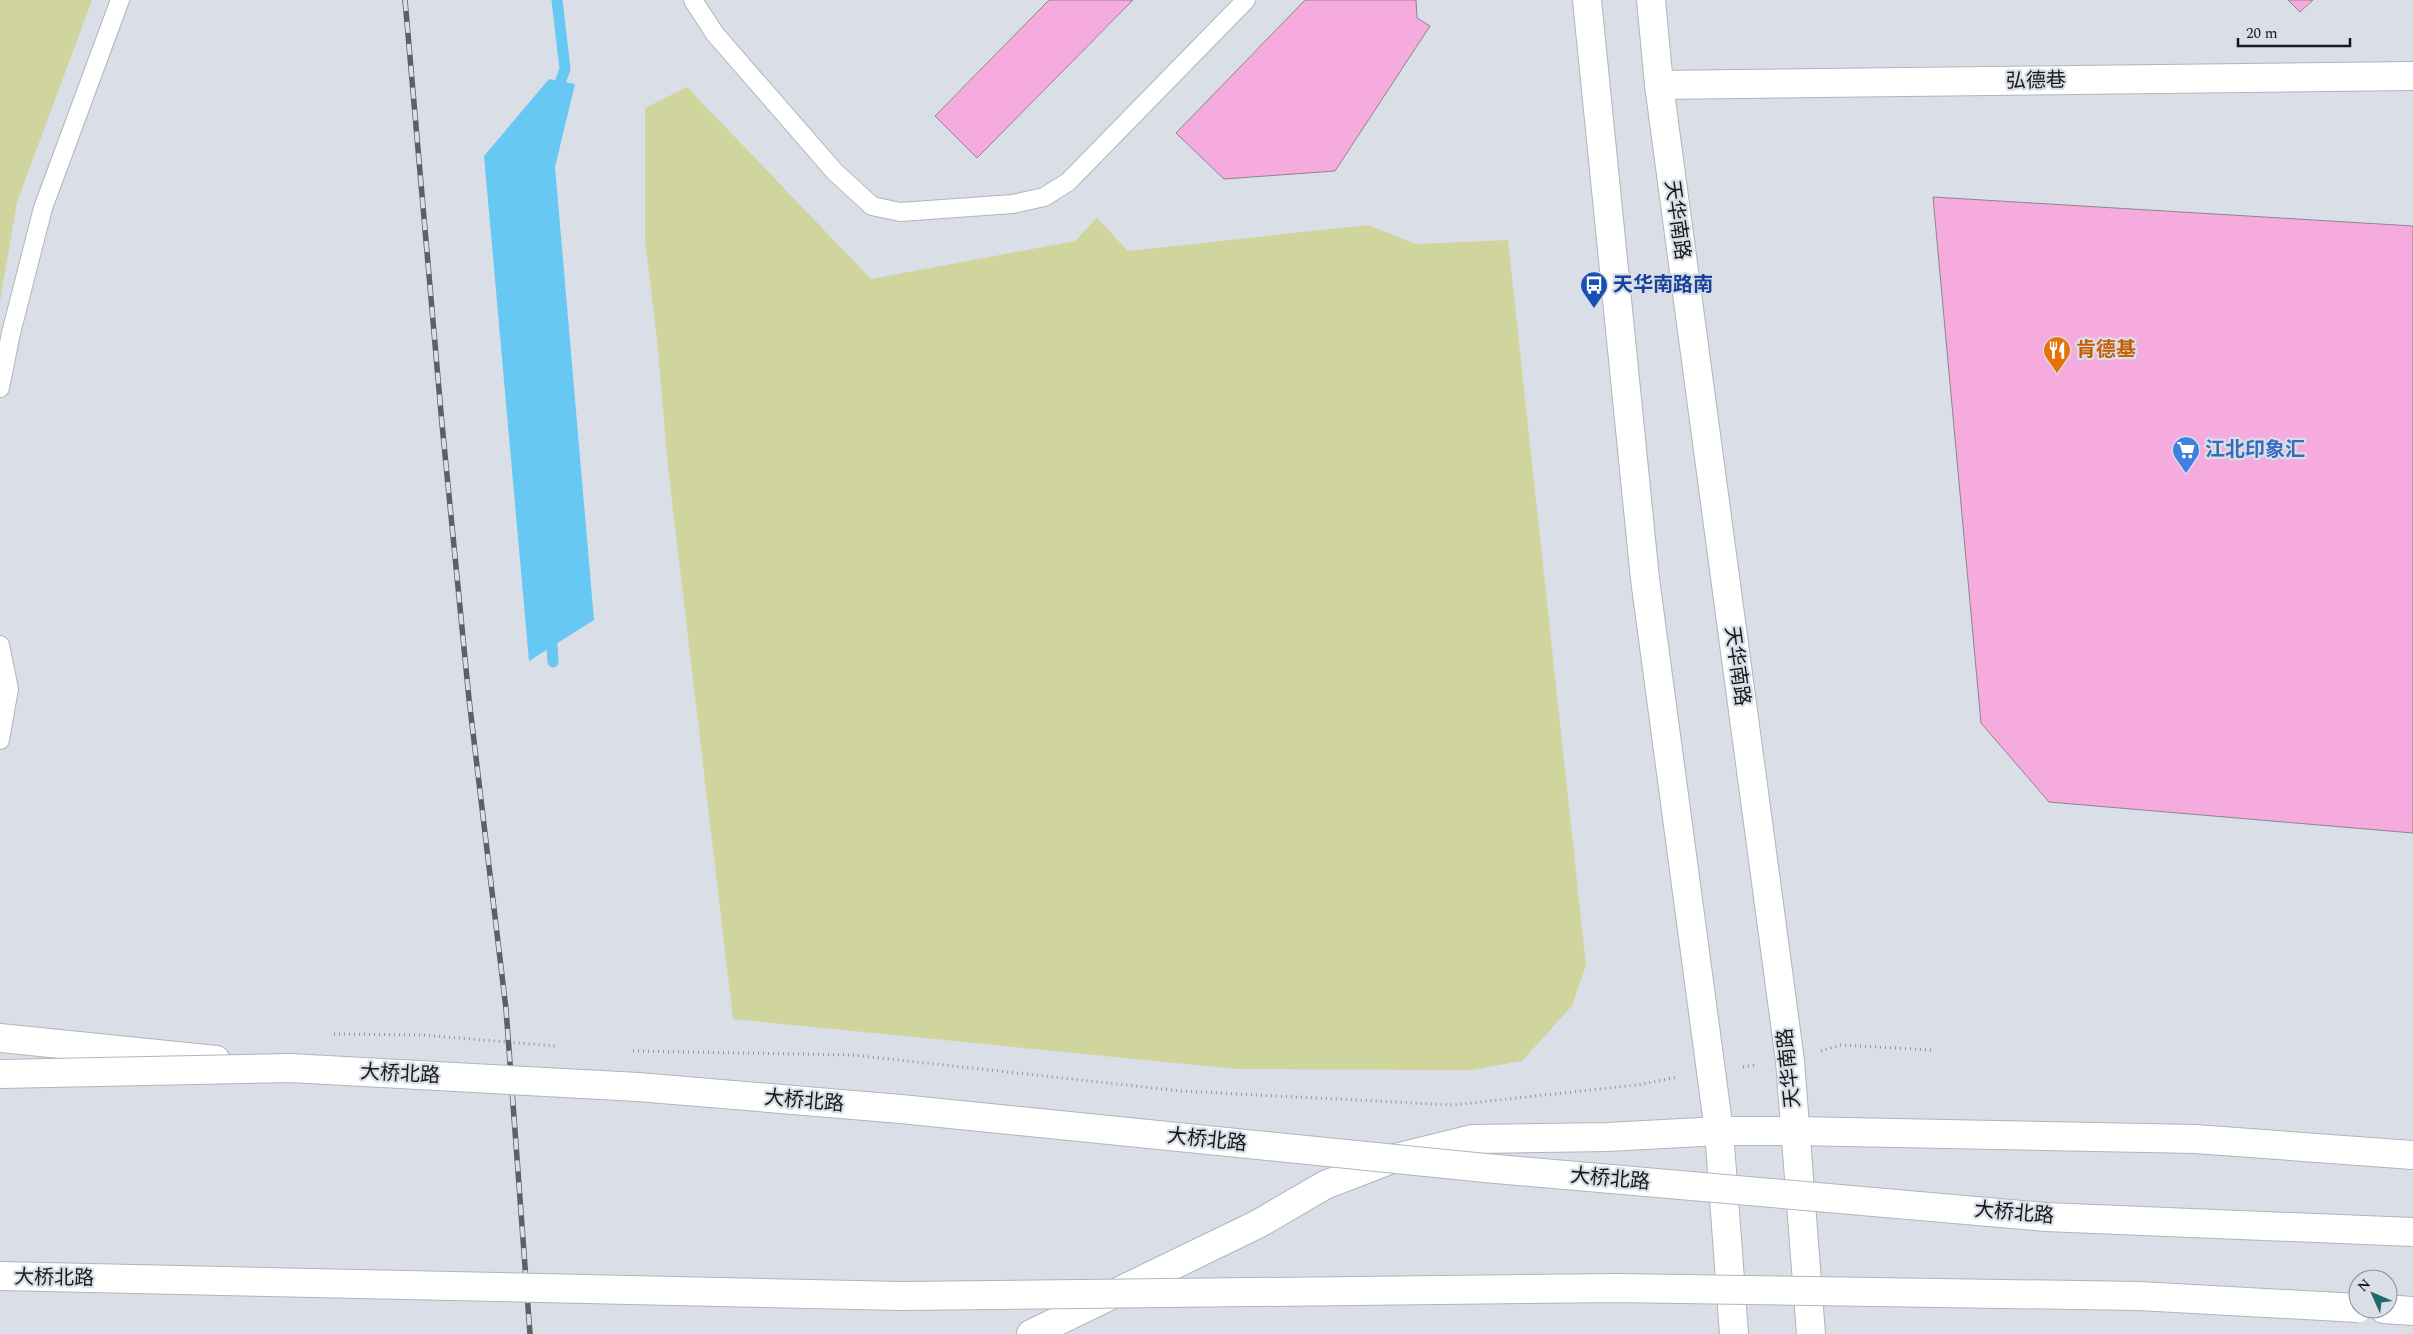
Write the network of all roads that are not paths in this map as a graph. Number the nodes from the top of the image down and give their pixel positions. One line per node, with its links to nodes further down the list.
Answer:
1 (120, 0): 8 (lane)
2 (693, 0): 3 (lane)
3 (1246, 0)
4 (1587, 0): 14 (main road)
5 (1651, 0): 7 (main road, 天华南路)
6 (2413, 76): 7 (main road, 弘德巷)
7 (1659, 85): 15 (main road, 天华南路)
8 (0, 388)
9 (0, 645): 10 (lane)
10 (0, 740)
11 (0, 1038): 12 (main road, bridge)
12 (290, 1068): 13 (main road, 大桥北路, bridge); 17 (main road, 大桥北路, bridge)
13 (0, 1074)
14 (1718, 1131): 15 (main road); 22 (main road); 23 (main road)
15 (1795, 1131): 16 (main road); 24 (main road, 天华南路)
16 (2413, 1155)
17 (2413, 1232)
18 (0, 1276): 19 (main road, 大桥北路, bridge)
19 (2348, 1307)
20 (2398, 1309): 21 (main road)
21 (2413, 1310)
22 (1031, 1334)
23 (1734, 1334)
24 (1811, 1334)

